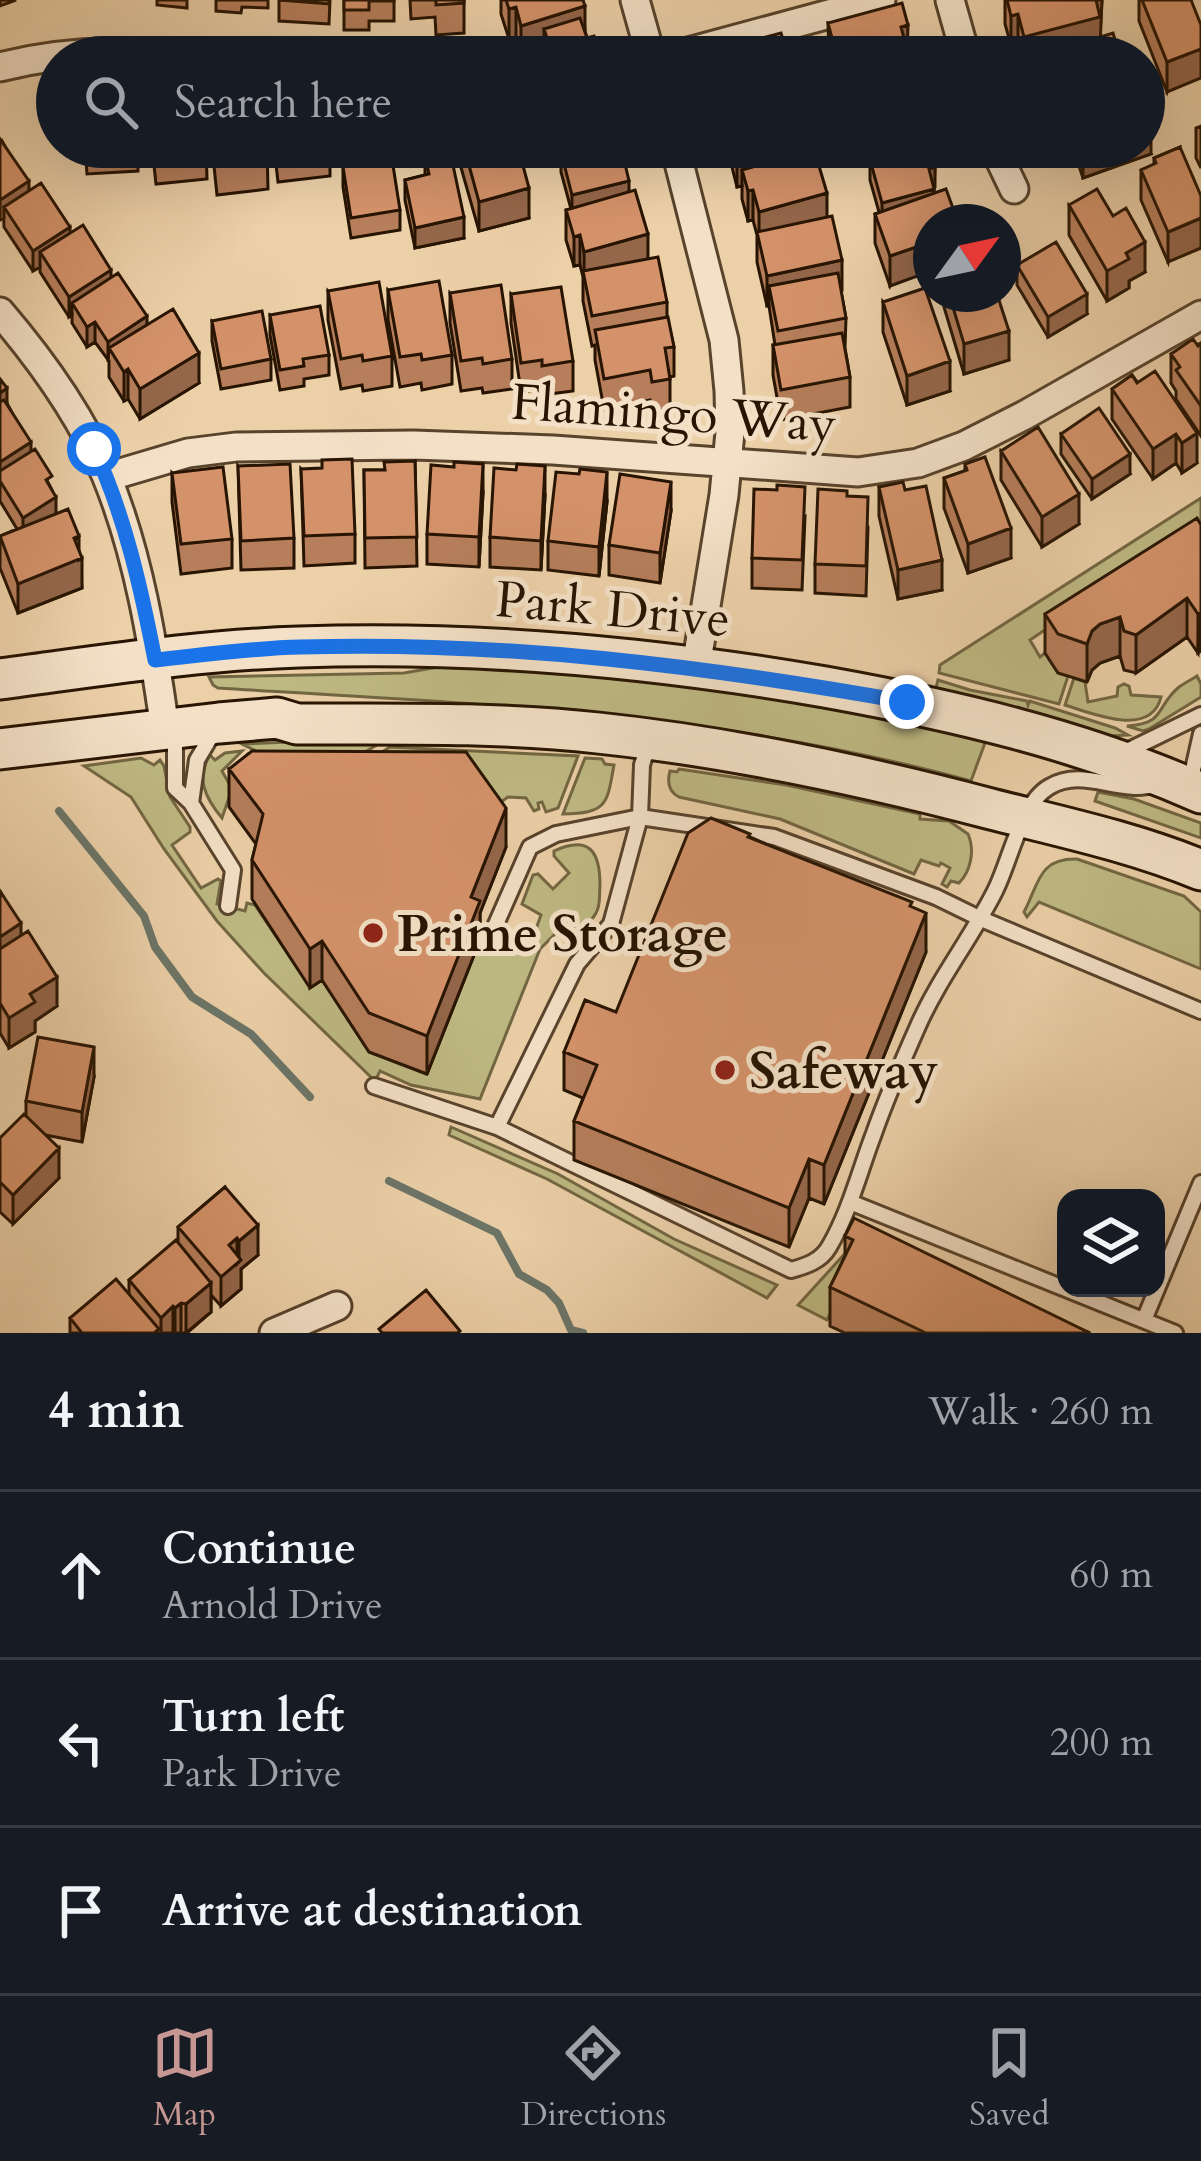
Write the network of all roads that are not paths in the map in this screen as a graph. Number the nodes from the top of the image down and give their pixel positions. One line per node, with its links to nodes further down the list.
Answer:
1 (635, 0): 4 (street)
2 (881, 0): 5 (street)
3 (950, 0): 6 (street)
4 (645, 36)
5 (748, 36)
6 (960, 36)
7 (36, 60): 8 (street)
8 (0, 67)
9 (680, 168): 14 (street)
10 (1004, 168): 11 (street)
11 (1014, 189)
12 (0, 312): 15 (street)
13 (1201, 315): 14 (street, Flamingo Way)
14 (728, 462): 15 (street, Flamingo Way); 17 (street)
15 (106, 477): 16 (street)
16 (155, 660): 17 (main road, Park Drive); 18 (main road, Park Drive); 21 (street)
17 (696, 667): 25 (main road, Park Drive)
18 (0, 679)
19 (1201, 715): 25 (lane)
20 (219, 723): 21 (main road); 23 (main road); 27 (lane)
21 (170, 728): 24 (main road); 27 (lane)
22 (1201, 734): 26 (lane)
23 (650, 739): 28 (lane); 29 (main road)
24 (0, 749)
25 (1112, 759): 26 (main road, Park Drive)
26 (1186, 787): 29 (lane)
27 (191, 803): 31 (lane)
28 (640, 817): 32 (lane); 33 (lane); 36 (lane)
29 (1025, 817): 30 (main road); 32 (lane)
30 (1201, 870)
31 (228, 906)
32 (979, 918): 34 (lane); 38 (lane)
33 (493, 931)
34 (1201, 1011)
35 (374, 1086): 36 (lane)
36 (497, 1127): 38 (lane)
37 (1201, 1183): 40 (lane)
38 (850, 1202): 40 (lane)
39 (337, 1306): 41 (street)
40 (1144, 1320): 42 (lane)
41 (274, 1333)
42 (1174, 1333)

